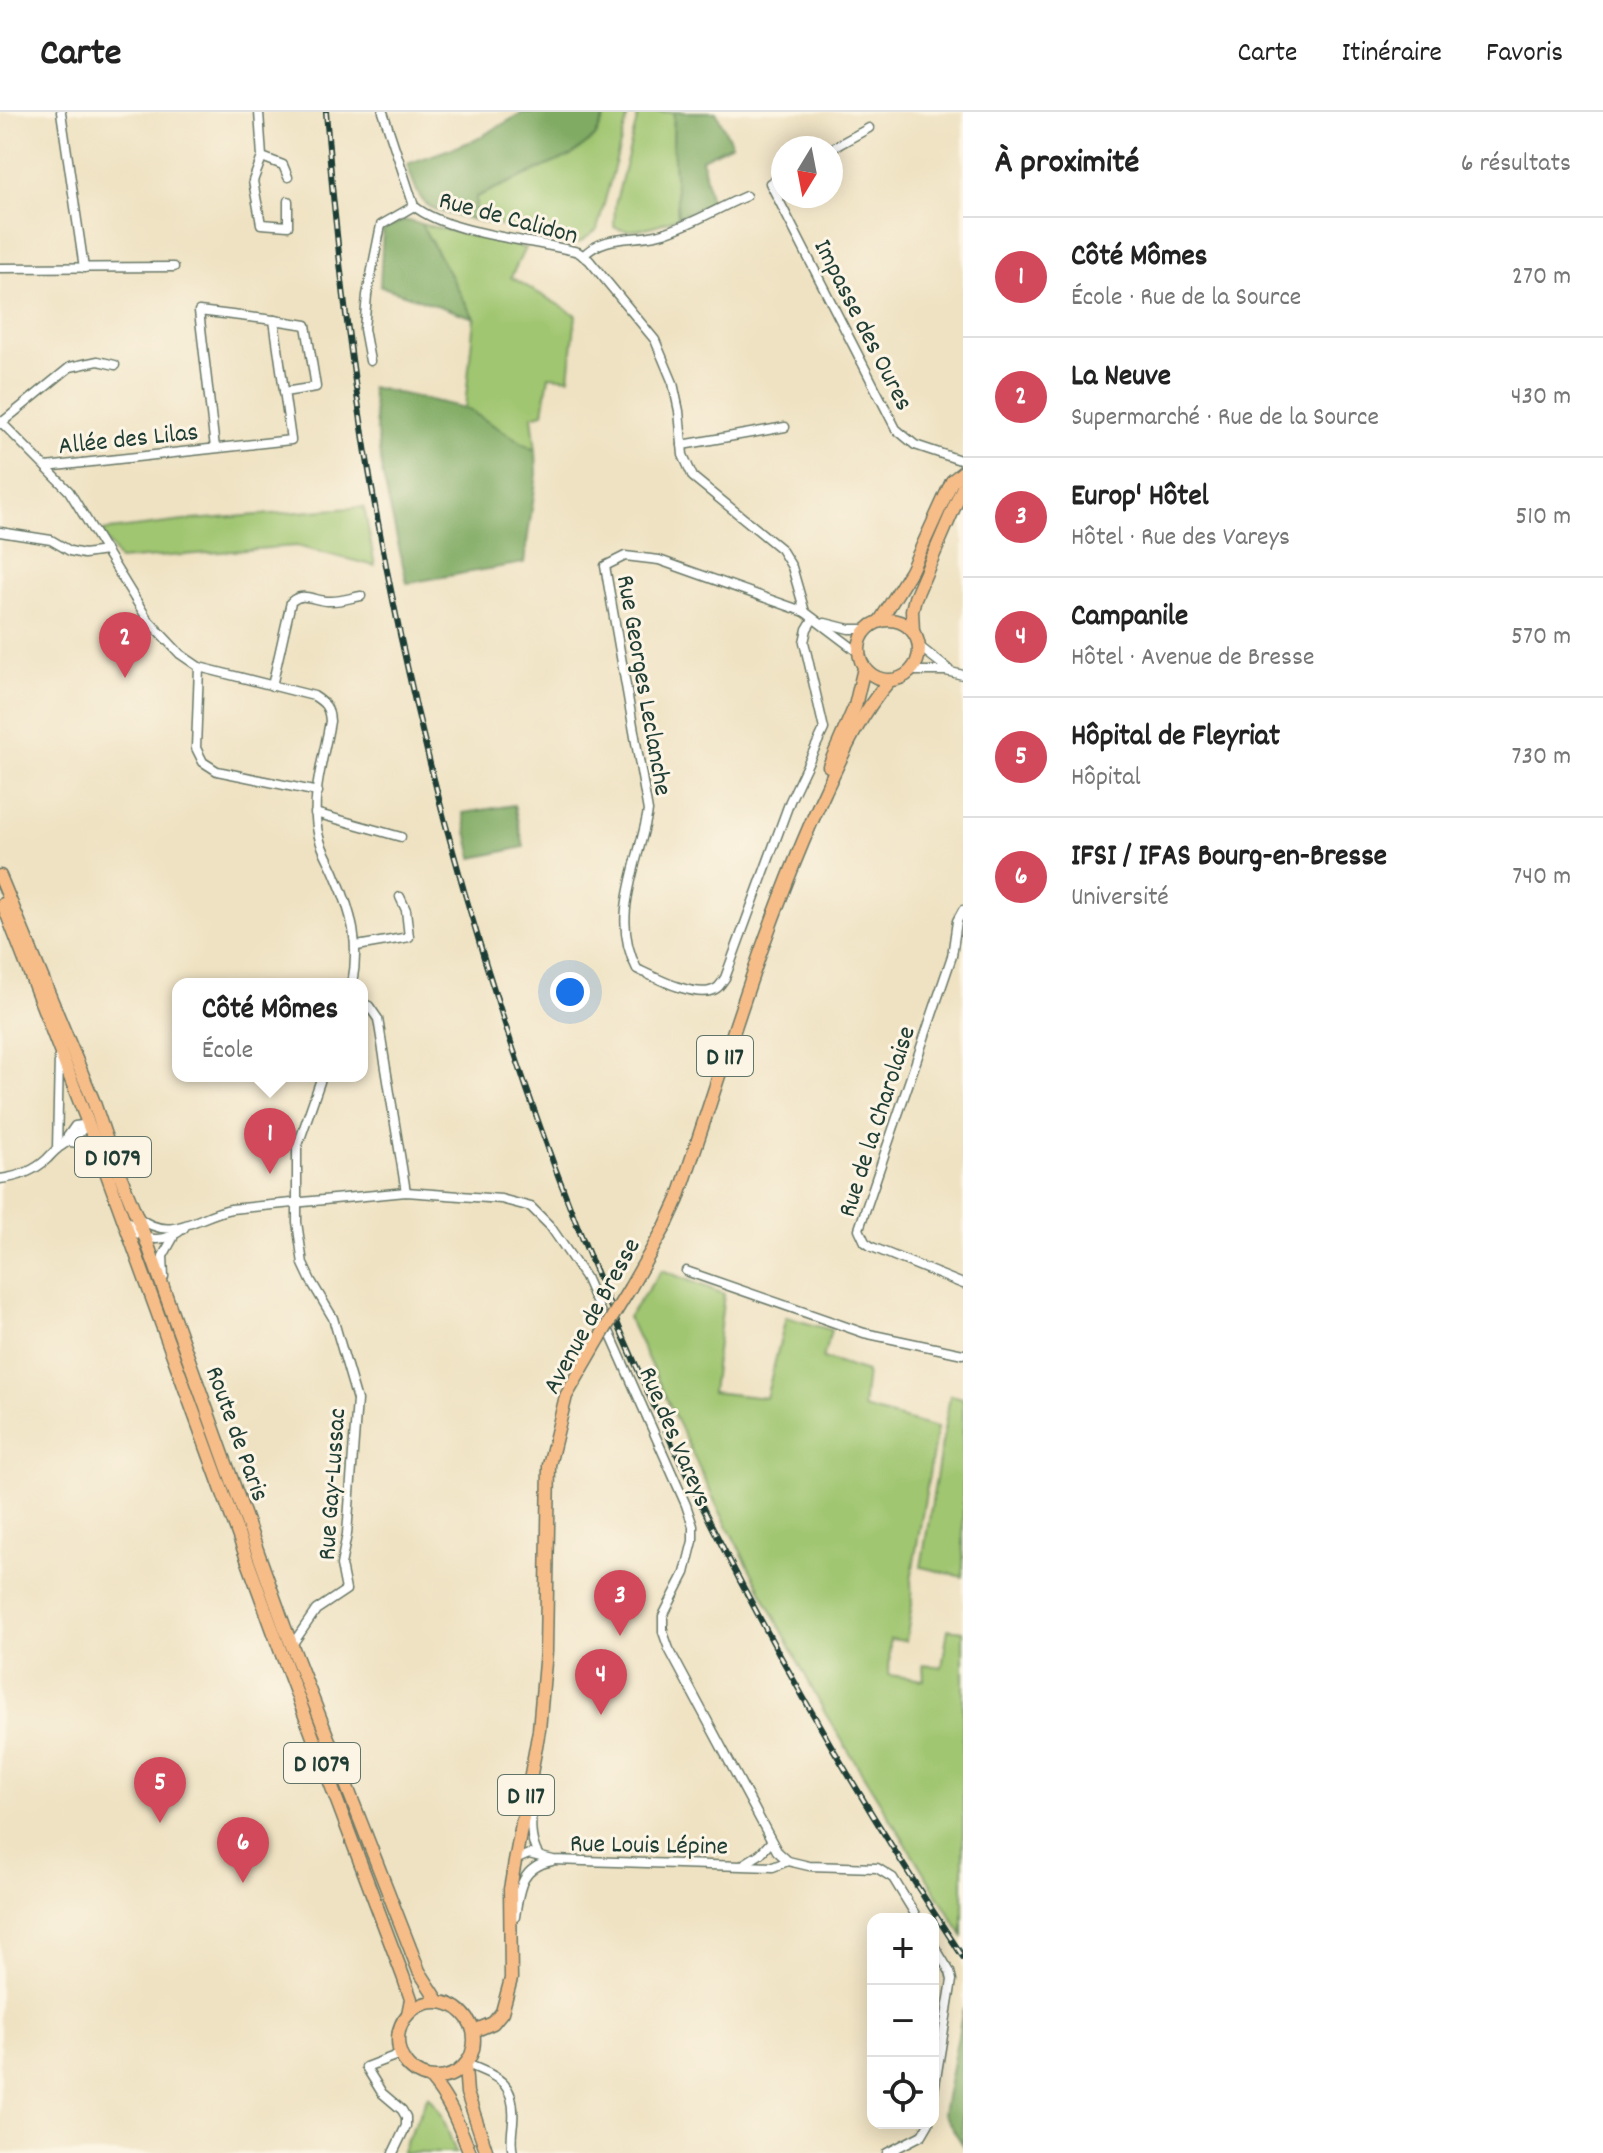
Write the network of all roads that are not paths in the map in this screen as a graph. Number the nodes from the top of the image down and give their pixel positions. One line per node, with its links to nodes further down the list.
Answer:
1 (61, 112): 15 (street)
2 (259, 112): 6 (street)
3 (383, 112): 10 (street, Rue de Calidon)
4 (869, 128): 5 (street)
5 (843, 142)
6 (262, 157): 7 (street); 9 (street)
7 (288, 177)
8 (746, 196): 12 (street)
9 (288, 201)
10 (414, 206): 12 (street, Rue de Calidon); 17 (street)
11 (783, 208): 24 (street, Impasse des Oures)
12 (583, 256): 22 (street, Rue de Calidon)
13 (174, 267): 15 (street)
14 (0, 268): 15 (street)
15 (84, 268)
16 (274, 320): 19 (street, Allée des Lilas); 19 (street, Allée des Lilas); 23 (street, Allée des Lilas)
17 (370, 361)
18 (115, 365): 20 (street)
19 (284, 392): 23 (street, Allée des Lilas)
20 (0, 423): 25 (street)
21 (785, 427): 22 (street)
22 (682, 445): 31 (street, Rue de Calidon)
23 (215, 448): 25 (street, Allée des Lilas)
24 (963, 461)
25 (46, 467): 29 (street)
26 (963, 472): 33 (main road)
27 (963, 487): 35 (main road)
28 (0, 532): 29 (street)
29 (106, 551): 38 (street)
30 (361, 596): 43 (street)
31 (805, 612): 32 (street); 32 (street, Rue Georges Leclanche)
32 (813, 619): 34 (street); 37 (street)
33 (880, 621): 34 (main road); 35 (main road)
34 (867, 629): 37 (main road)
35 (913, 631): 36 (main road)
36 (920, 647): 40 (main road); 41 (street)
37 (858, 652): 39 (main road)
38 (199, 667): 43 (street); 44 (street)
39 (864, 668): 42 (main road); 46 (main road, Avenue de Bresse / D 117)
40 (912, 671): 41 (street); 42 (main road)
41 (961, 675)
42 (889, 681): 46 (main road, Avenue de Bresse / D 117)
43 (272, 686): 44 (street)
44 (318, 792): 45 (street)
45 (315, 813): 47 (street); 52 (street)
46 (812, 819): 80 (main road, Avenue de Bresse / D 117, bridge)
47 (401, 837)
48 (0, 876): 57 (main road, Route de Paris / D 1079)
49 (400, 897): 52 (street)
50 (0, 898): 55 (main road, Route de Paris / D 1079)
51 (963, 910): 74 (street, Rue de la Charolaise)
52 (357, 946): 53 (street)
53 (353, 978)
54 (368, 1006): 64 (street)
55 (59, 1053): 58 (main road, Route de Paris / D 1079); 60 (street)
56 (320, 1082): 65 (street)
57 (93, 1100): 58 (street); 61 (main road, Route de Paris / D 1079)
58 (86, 1123): 59 (street); 60 (street); 61 (street); 62 (main road, Route de Paris / D 1079)
59 (71, 1142): 60 (street); 62 (street)
60 (59, 1147): 63 (street)
61 (110, 1150): 67 (main road, Route de Paris / D 1079)
62 (105, 1168): 66 (main road, Route de Paris / D 1079)
63 (0, 1179)
64 (406, 1192): 65 (street, Rue des Vareys); 81 (street, Rue des Vareys)
65 (296, 1202): 68 (street, Rue des Vareys); 77 (street, Rue Gay-Lussac)
66 (120, 1212): 71 (street); 72 (main road, Route de Paris / D 1079)
67 (135, 1213): 69 (street); 71 (main road, Route de Paris / D 1079)
68 (187, 1225): 69 (street, Rue des Vareys); 70 (street, Rue des Vareys)
69 (163, 1230): 71 (street, Rue des Vareys)
70 (175, 1236): 71 (street); 75 (street)
71 (145, 1237): 72 (street); 75 (main road, Route de Paris / D 1079)
72 (136, 1254): 91 (main road, Route de Paris / D 1079)
73 (686, 1271): 76 (street)
74 (963, 1284)
75 (172, 1313): 78 (main road, Route de Paris / D 1079)
76 (963, 1354)
77 (309, 1618): 78 (street, Rue Gay-Lussac); 79 (street, Rue Gay-Lussac)
78 (285, 1628): 79 (main road, Route de Paris / D 1079)
79 (291, 1646): 90 (main road, Route de Paris / D 1079)
80 (539, 1730): 82 (street, Rue Louis Lépine); 84 (main road, Avenue de Bresse / D 117)
81 (771, 1842): 85 (street, Rue des Vareys); 86 (street)
82 (539, 1856): 83 (street, Rue Louis Lépine); 84 (street)
83 (553, 1860): 86 (street, Rue Louis Lépine); 88 (street)
84 (514, 1861): 88 (main road, Avenue de Bresse / D 117)
85 (788, 1861): 86 (street, Rue Louis Lépine); 87 (street)
86 (743, 1865)
87 (914, 1913)
88 (511, 1952): 92 (main road, Avenue de Bresse / D 117)
89 (939, 1954): 94 (street)
90 (439, 2002): 91 (main road); 92 (main road)
91 (408, 2014): 93 (main road)
92 (474, 2031): 95 (main road)
93 (400, 2054): 96 (main road); 98 (street)
94 (939, 2060)
95 (466, 2065): 96 (main road); 100 (main road); 101 (street)
96 (431, 2079): 99 (main road)
97 (926, 2129): 102 (street)
98 (393, 2153)
99 (470, 2153)
100 (487, 2153)
101 (513, 2153)
102 (887, 2153)

